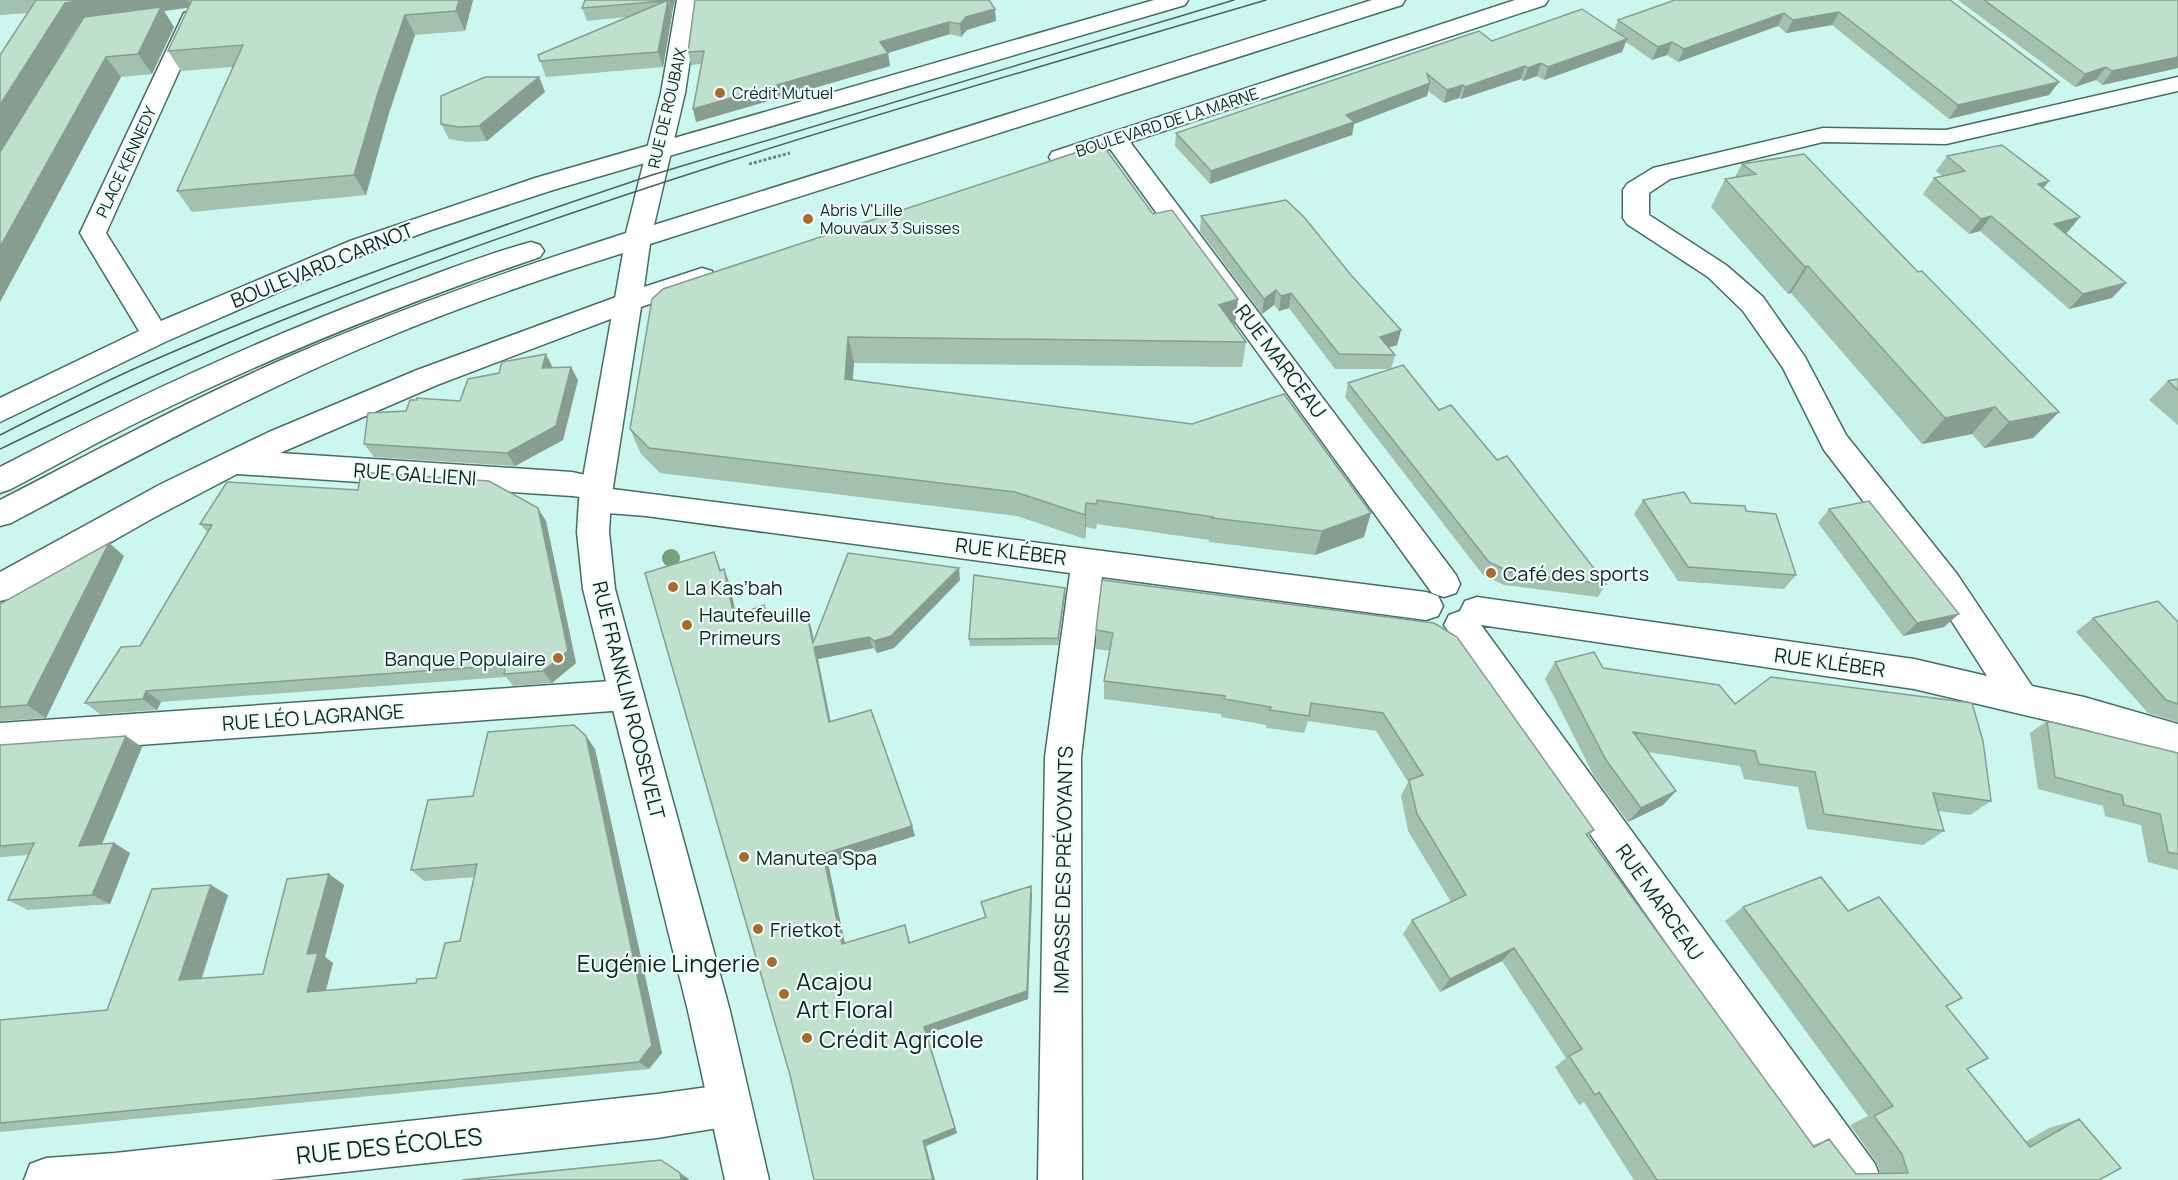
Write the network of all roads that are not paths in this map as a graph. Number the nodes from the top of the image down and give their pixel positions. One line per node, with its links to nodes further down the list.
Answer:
1 (688, 0): 9 (street, RUE DE ROUBAIX)
2 (1177, 0): 9 (street)
3 (1336, 0): 11 (street)
4 (1394, 0): 11 (street)
5 (1537, 0): 8 (street, BOULEVARD DE LA MARNE)
6 (182, 17): 14 (street, PLACE KENNEDY)
7 (2178, 84): 25 (street)
8 (1115, 139): 10 (street, BOULEVARD DE LA MARNE); 22 (street, RUE MARCEAU)
9 (657, 152): 11 (street, RUE DE ROUBAIX); 14 (street, BOULEVARD CARNOT)
10 (1039, 165)
11 (641, 227): 13 (street, RUE FRANKLIN ROOSEVELT); 17 (street); 19 (street)
12 (721, 270): 13 (street)
13 (627, 302): 16 (street); 18 (street, RUE FRANKLIN ROOSEVELT)
14 (155, 335): 15 (street, BOULEVARD CARNOT)
15 (0, 411)
16 (232, 462): 18 (street, RUE GALLIENI); 21 (street)
17 (0, 481)
18 (596, 494): 20 (street, RUE KLÉBER); 24 (street, RUE FRANKLIN ROOSEVELT)
19 (0, 514)
20 (1088, 561): 22 (street, RUE KLÉBER); 31 (street, IMPASSE DES PRÉVOYANTS)
21 (0, 588)
22 (1435, 595): 23 (street, RUE MARCEAU)
23 (1469, 618): 25 (street, RUE KLÉBER); 32 (street, RUE MARCEAU)
24 (626, 695): 26 (street, RUE LÉO LAGRANGE); 28 (street, RUE FRANKLIN ROOSEVELT)
25 (2019, 697): 27 (street, RUE KLÉBER)
26 (0, 739)
27 (2178, 740)
28 (730, 1105): 29 (street, RUE DES ÉCOLES); 30 (street, RUE FRANKLIN ROOSEVELT)
29 (46, 1180)
30 (747, 1180)
31 (1060, 1180)
32 (1858, 1180)

